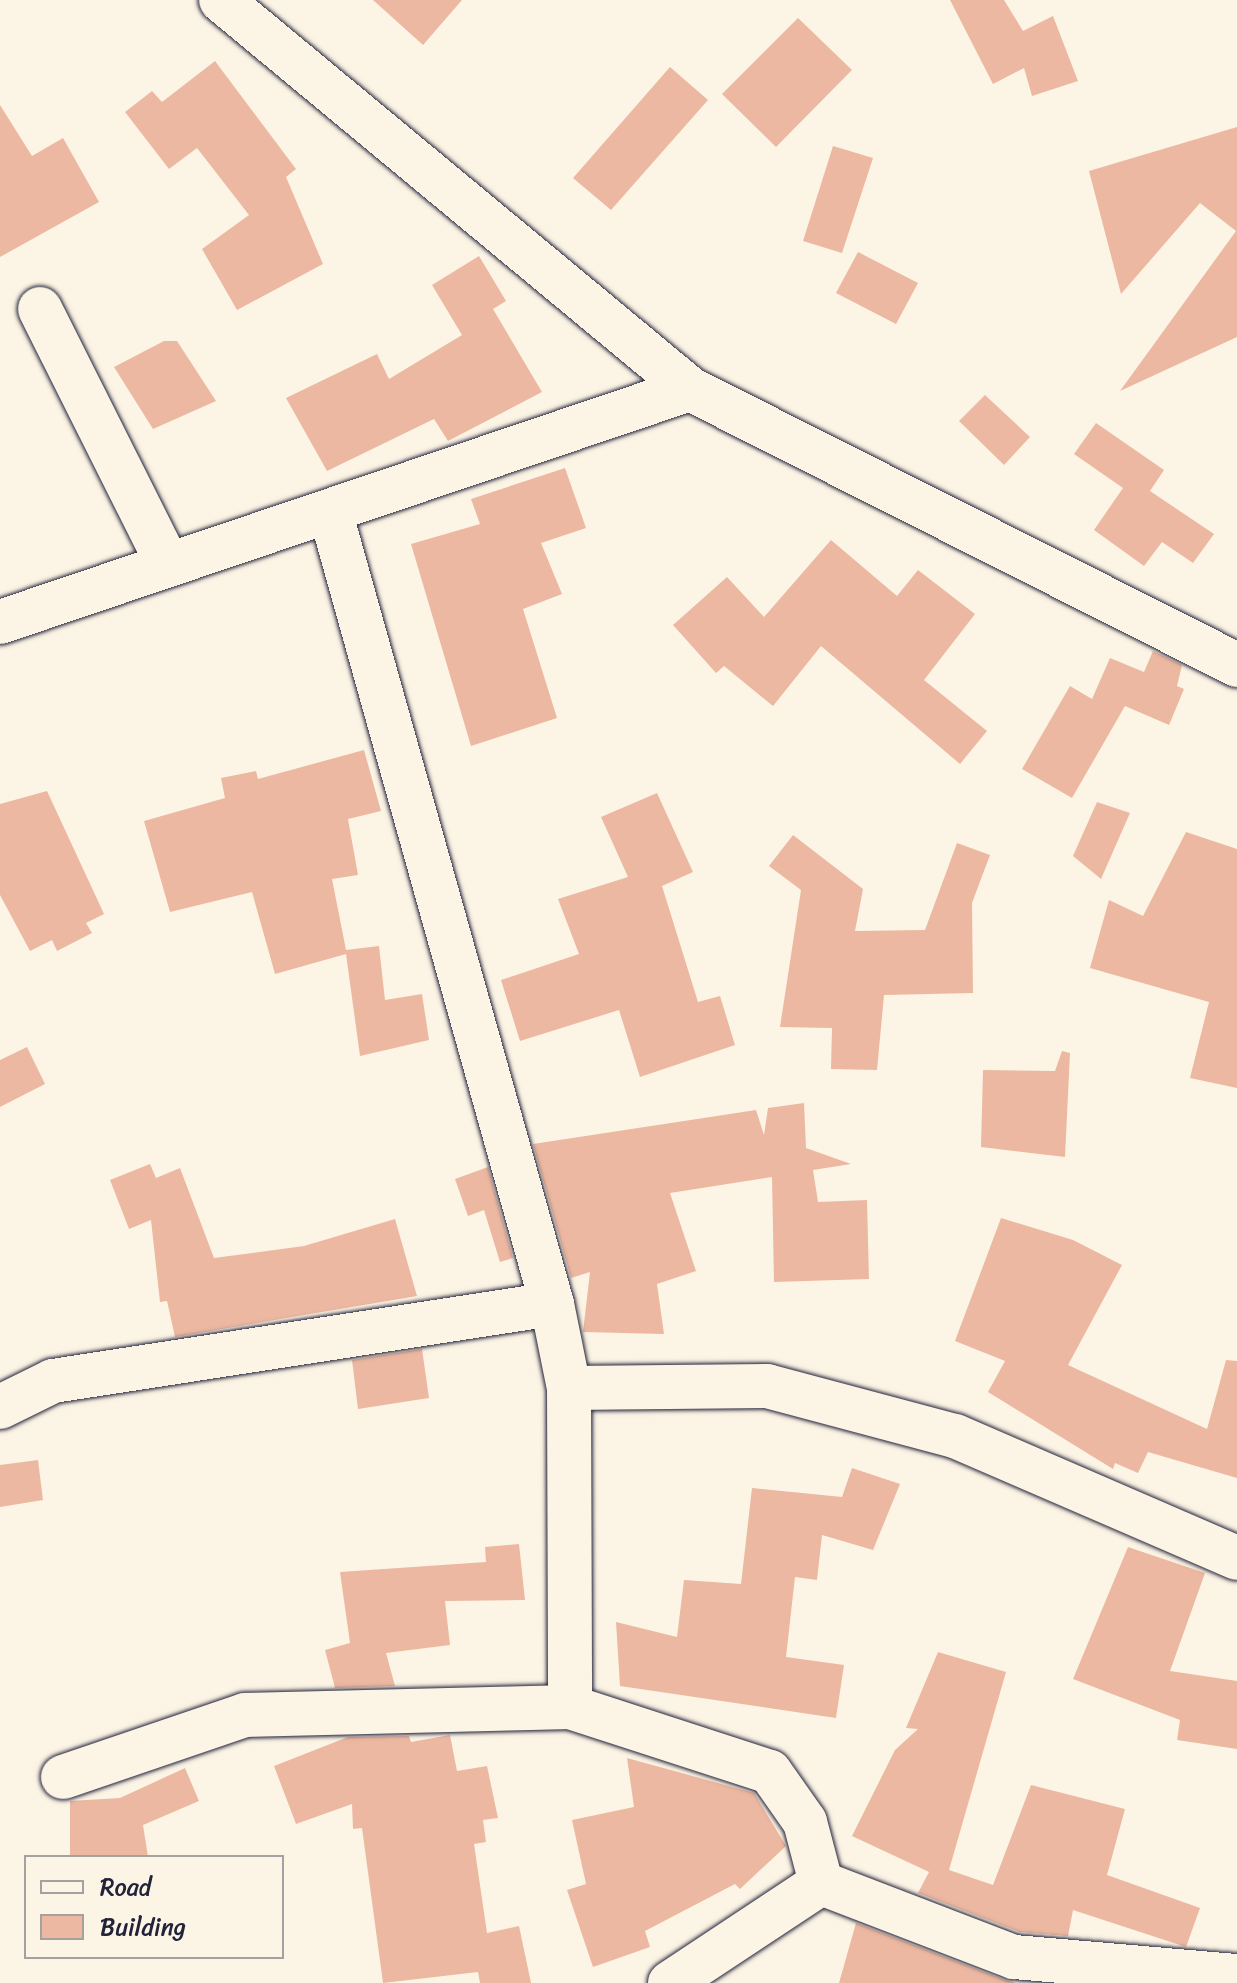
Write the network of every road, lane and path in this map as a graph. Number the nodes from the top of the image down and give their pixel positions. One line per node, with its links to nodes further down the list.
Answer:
1 (221, 0): 3 (street)
2 (40, 309): 5 (street)
3 (690, 389): 4 (street); 7 (street)
4 (330, 511): 5 (street); 8 (street)
5 (168, 565): 6 (street)
6 (0, 622)
7 (1237, 665)
8 (552, 1304): 9 (street); 10 (street)
9 (569, 1388): 11 (street); 12 (street)
10 (0, 1407)
11 (1237, 1558)
12 (570, 1707): 13 (street); 14 (street)
13 (63, 1777)
14 (821, 1883): 15 (street); 16 (street)
15 (1237, 1976)
16 (670, 1983)

